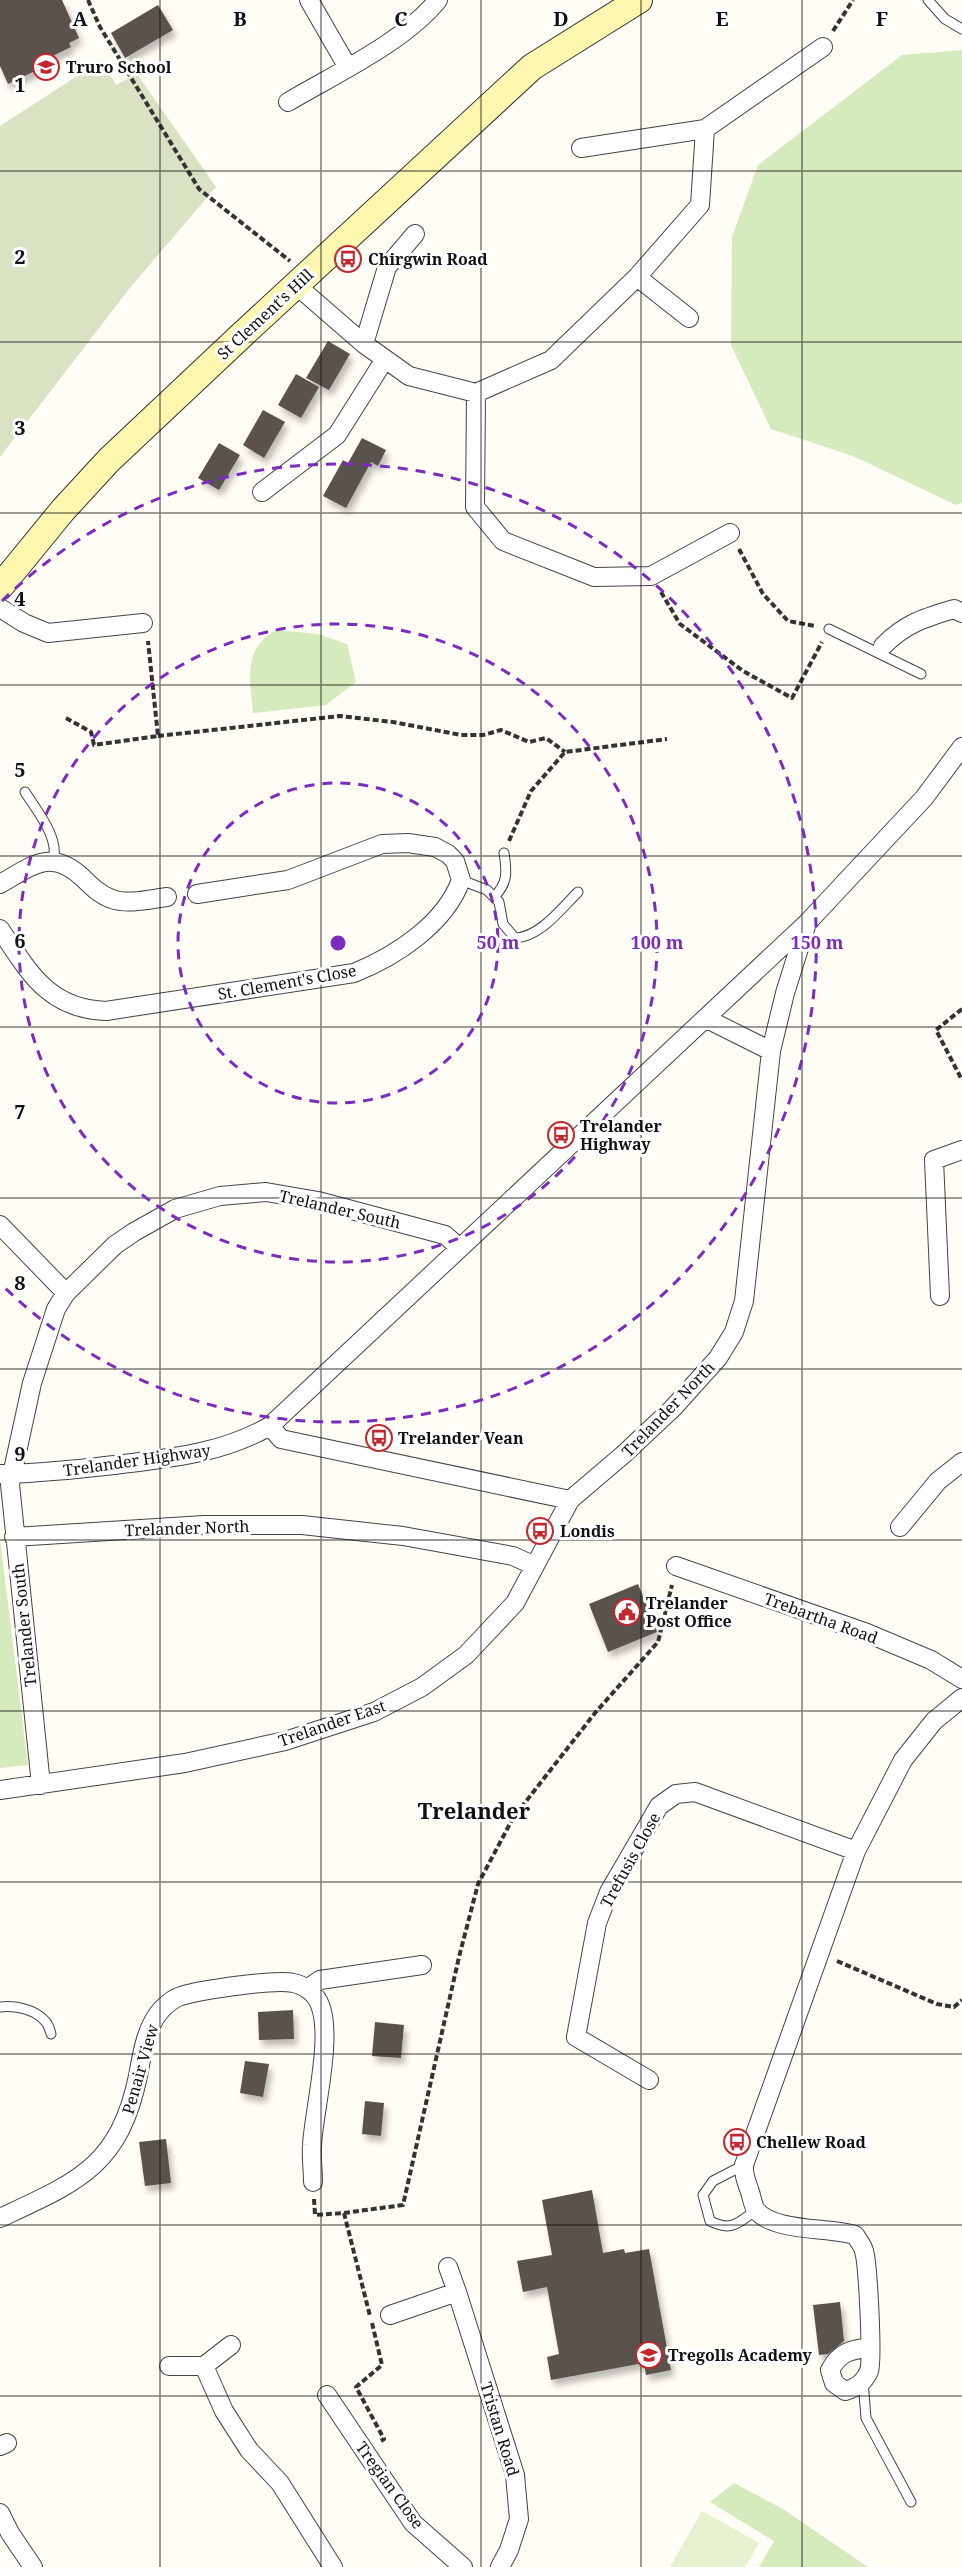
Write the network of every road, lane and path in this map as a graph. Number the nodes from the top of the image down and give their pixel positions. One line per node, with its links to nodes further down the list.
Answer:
1 (88, 0): 15 (path)
2 (309, 0): 9 (street)
3 (438, 0): 9 (street)
4 (639, 0): 15 (street, St Clement's Hill)
5 (853, 0): 8 (path)
6 (928, 0): 7 (lane)
7 (962, 29)
8 (823, 47): 11 (street)
9 (347, 66): 10 (street)
10 (288, 102)
11 (705, 129): 12 (street); 14 (street)
12 (581, 148)
13 (415, 234): 17 (street)
14 (637, 277): 16 (street); 19 (street)
15 (302, 280): 17 (street); 23 (street, St Clement's Hill)
16 (689, 318)
17 (364, 344): 18 (street)
18 (385, 359): 19 (street); 20 (street)
19 (476, 393): 22 (street)
20 (262, 492)
21 (730, 533): 22 (street); 27 (path)
22 (651, 576): 27 (path)
23 (0, 587)
24 (0, 608): 26 (street)
25 (962, 613): 28 (street)
26 (143, 623): 31 (path)
27 (829, 629): 28 (lane)
28 (881, 650): 29 (lane)
29 (921, 674)
30 (66, 718): 31 (path)
31 (158, 736): 34 (path)
32 (667, 739): 34 (path)
33 (962, 747): 44 (street, Trelander Highway)
34 (565, 752): 36 (path)
35 (25, 792): 37 (lane)
36 (504, 853): 43 (lane)
37 (52, 861): 39 (street); 42 (street)
38 (461, 880): 41 (street); 43 (lane); 45 (street, St. Clement's Close)
39 (0, 884)
40 (578, 892): 43 (lane)
41 (197, 894)
42 (167, 897)
43 (494, 897)
44 (807, 923): 47 (street, Trelander Highway); 48 (street, Trelander North)
45 (0, 929)
46 (962, 1010): 49 (path)
47 (707, 1019): 48 (street); 52 (street, Trelander Highway)
48 (771, 1051): 58 (street, Trelander North)
49 (962, 1080)
50 (962, 1150): 54 (street)
51 (0, 1226): 53 (street)
52 (460, 1248): 53 (street, Trelander South); 55 (street, Trelander Highway)
53 (66, 1293): 57 (street, Trelander South)
54 (940, 1296)
55 (270, 1425): 57 (street, Trelander Highway); 58 (street)
56 (962, 1462): 59 (street)
57 (6, 1474): 60 (street, Trelander South)
58 (570, 1500): 61 (street, Trelander East)
59 (900, 1527)
60 (14, 1538): 61 (street, Trelander North); 65 (street, Trelander South)
61 (535, 1566): 65 (street, Trelander East)
62 (676, 1566): 63 (street, Trebartha Road); 78 (path)
63 (962, 1679)
64 (962, 1698): 67 (street)
65 (41, 1785): 66 (street, Trelander East)
66 (0, 1790)
67 (856, 1851): 68 (street); 74 (street, Trefusis Close)
68 (820, 1953): 71 (path); 75 (street)
69 (422, 1965): 70 (street)
70 (307, 1989): 76 (street); 79 (street, Penair View)
71 (962, 2000)
72 (0, 2007): 73 (lane)
73 (51, 2034)
74 (649, 2080)
75 (744, 2165): 77 (street); 77 (lane)
76 (313, 2182): 78 (path)
77 (756, 2210): 84 (street)
78 (344, 2213): 89 (path)
79 (0, 2218)
80 (448, 2267): 81 (street, Tristan Road)
81 (456, 2292): 82 (street); 95 (street, Tristan Road)
82 (390, 2315)
83 (231, 2345): 86 (street)
84 (870, 2347): 87 (street); 87 (street)
85 (169, 2366): 86 (street)
86 (204, 2366): 93 (street)
87 (863, 2381): 90 (lane)
88 (327, 2395): 89 (street, Tregian Close)
89 (366, 2452): 94 (street, Tregian Close)
90 (911, 2502)
91 (0, 2513): 92 (street)
92 (33, 2567)
93 (333, 2567)
94 (464, 2567)
95 (500, 2567)

